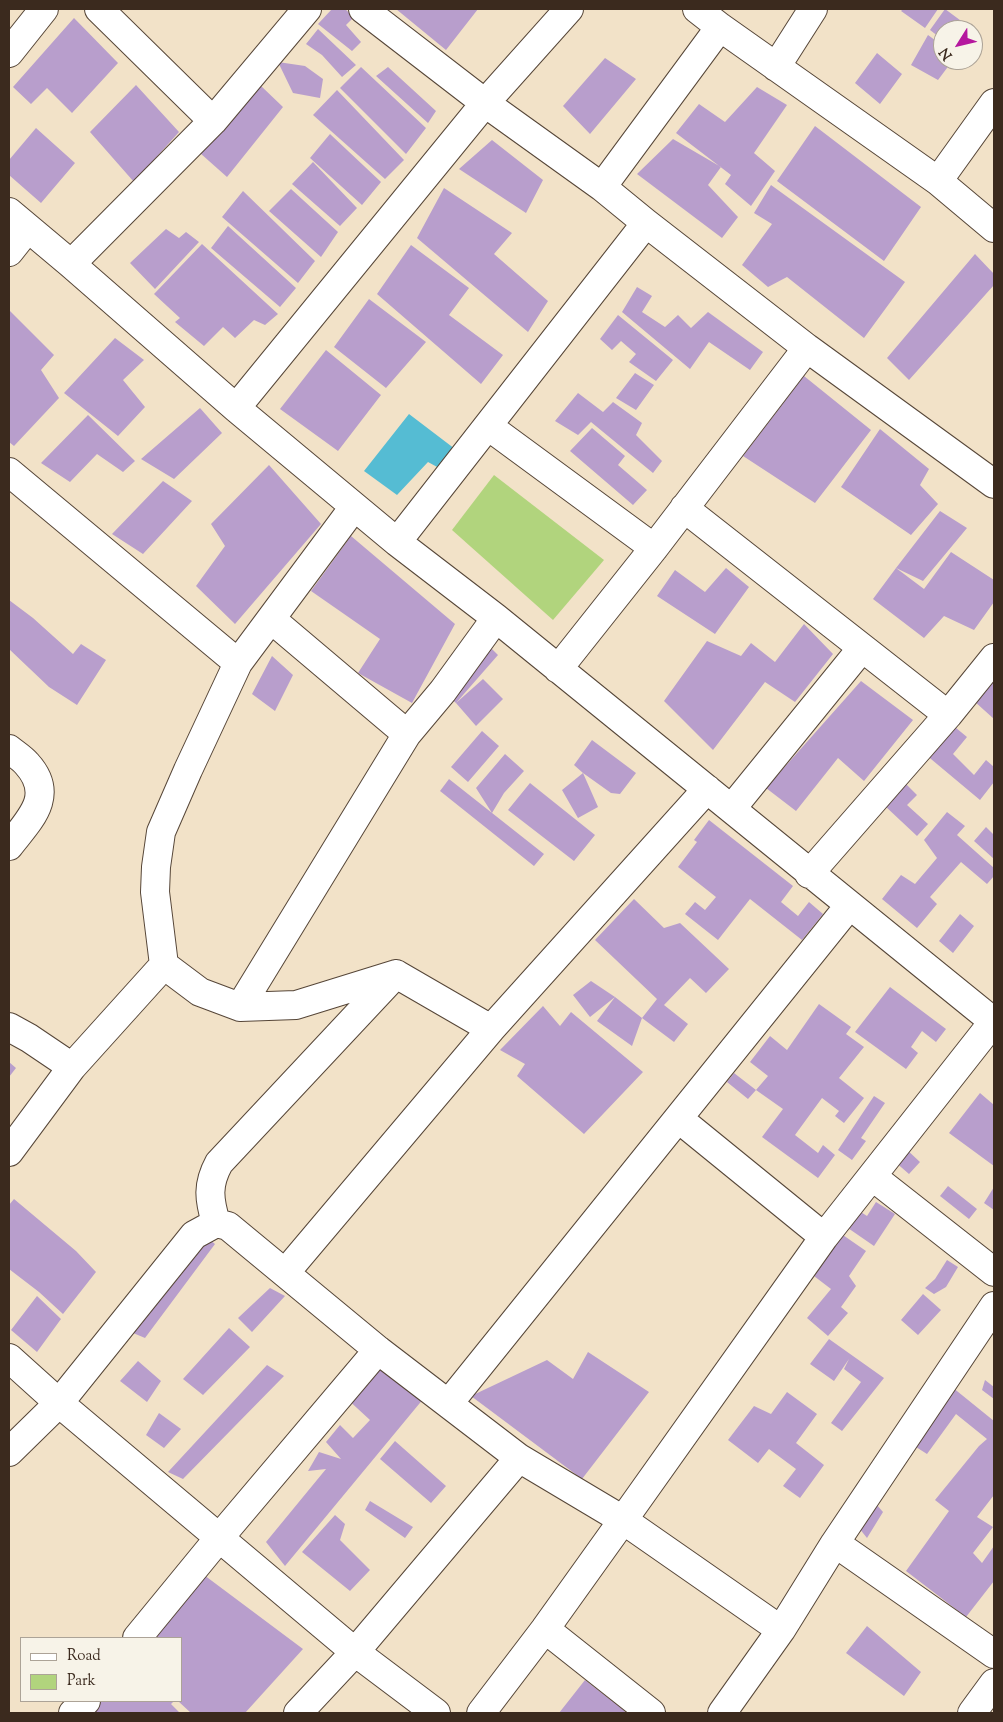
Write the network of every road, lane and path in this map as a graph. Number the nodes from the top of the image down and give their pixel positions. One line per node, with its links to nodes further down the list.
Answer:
1 (44, 9): 9 (street)
2 (99, 9): 13 (street)
3 (307, 9): 13 (street)
4 (364, 9): 12 (street)
5 (569, 9): 12 (street)
6 (697, 9): 8 (street)
7 (813, 9): 10 (street)
8 (720, 27): 10 (street); 15 (street)
9 (9, 53)
10 (776, 67): 14 (street)
11 (994, 103): 14 (street)
12 (485, 104): 15 (street); 22 (street)
13 (213, 121): 20 (street)
14 (938, 181): 18 (street)
15 (602, 187): 17 (street)
16 (18, 220): 19 (street); 20 (street)
17 (646, 223): 21 (street); 23 (street)
18 (994, 228)
19 (9, 252)
20 (71, 264): 22 (street)
21 (807, 348): 25 (street); 27 (street)
22 (236, 408): 26 (street)
23 (488, 426): 28 (street); 29 (street)
24 (9, 472): 34 (street)
25 (994, 484)
26 (354, 507): 28 (street); 31 (street)
27 (684, 508): 29 (street); 32 (street)
28 (397, 542): 30 (street)
29 (654, 548): 35 (street)
30 (496, 618): 35 (street); 37 (street)
31 (271, 620): 34 (street); 37 (street)
32 (862, 648): 36 (street); 40 (street)
33 (994, 658): 36 (street)
34 (238, 663): 44 (street)
35 (558, 669): 39 (street)
36 (948, 715): 42 (street)
37 (407, 734): 46 (street)
38 (9, 749): 41 (street)
39 (707, 789): 40 (street); 49 (street)
40 (732, 808): 42 (street)
41 (9, 846)
42 (809, 874): 43 (street)
43 (849, 906): 47 (street); 51 (street)
44 (164, 965): 46 (street); 50 (street)
45 (396, 974): 46 (street); 49 (street); 54 (street)
46 (240, 1007)
47 (994, 1021): 53 (street)
48 (9, 1027): 50 (street)
49 (491, 1029): 57 (street)
50 (72, 1067): 52 (street)
51 (678, 1119): 55 (street); 62 (street)
52 (9, 1152)
53 (873, 1177): 55 (street); 56 (street)
54 (216, 1223): 57 (street); 61 (street)
55 (824, 1237): 65 (street)
56 (994, 1272)
57 (285, 1273): 59 (street)
58 (994, 1306): 67 (street)
59 (378, 1350): 62 (street); 66 (street)
60 (9, 1358): 61 (street)
61 (59, 1403): 63 (street); 66 (street)
62 (449, 1403): 64 (street)
63 (9, 1452)
64 (519, 1458): 65 (street); 71 (street)
65 (623, 1520): 68 (street); 69 (street)
66 (219, 1538): 70 (street); 71 (street)
67 (835, 1543): 69 (street); 72 (street)
68 (545, 1629): 78 (street); 79 (street)
69 (781, 1630): 80 (street)
70 (138, 1637)
71 (355, 1652): 76 (street); 77 (street)
72 (994, 1654)
73 (994, 1683): 81 (street)
74 (85, 1702): 75 (street)
75 (73, 1713)
76 (298, 1713)
77 (436, 1713)
78 (481, 1713)
79 (651, 1713)
80 (722, 1713)
81 (972, 1713)

